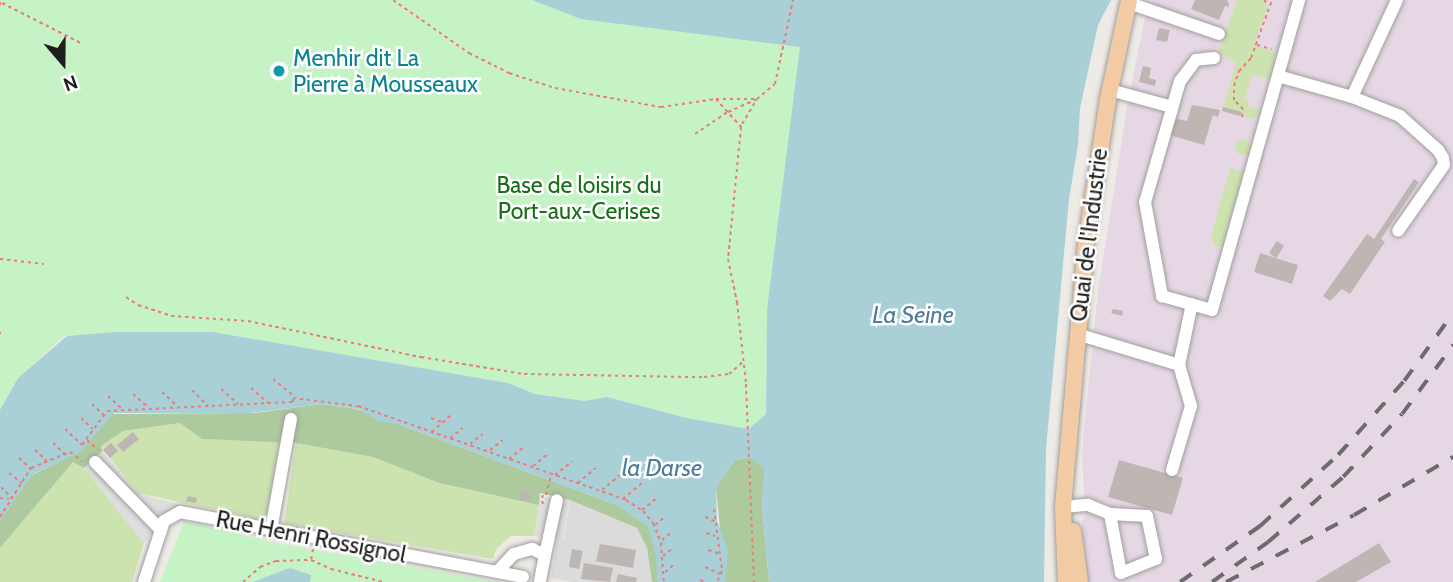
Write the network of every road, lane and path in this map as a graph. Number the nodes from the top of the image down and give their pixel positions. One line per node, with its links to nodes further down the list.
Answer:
1 (393, 0): 18 (path)
2 (1264, 0): 9 (path)
3 (1272, 0): 9 (path)
4 (1299, 0): 13 (street)
5 (1397, 0): 17 (street)
6 (794, 1): 19 (path)
7 (1129, 1): 10 (street); 16 (main road, Quai de l'Industrie)
8 (1, 4): 11 (path)
9 (1269, 5): 12 (path)
10 (1219, 34)
11 (81, 43)
12 (1256, 45): 13 (path); 22 (path)
13 (1284, 53): 15 (street)
14 (1214, 58): 20 (street)
15 (1278, 76): 17 (street); 29 (street)
16 (1110, 90): 20 (street); 30 (main road, Quai de l'Industrie)
17 (1352, 97): 25 (street)
18 (716, 99): 19 (path); 21 (path)
19 (757, 99): 21 (path); 23 (path)
20 (1172, 107): 29 (street)
21 (728, 112): 23 (path); 24 (path)
22 (1242, 117)
23 (741, 127): 31 (path)
24 (695, 134)
25 (1398, 231)
26 (0, 259): 27 (path)
27 (44, 264)
28 (126, 297): 31 (path)
29 (1192, 304): 32 (street)
30 (1077, 334): 32 (street); 93 (main road, Quai de l'Industrie)
31 (744, 361): 129 (path)
32 (1179, 365): 77 (street)
33 (273, 379): 40 (path)
34 (251, 388): 41 (path)
35 (221, 389): 43 (path)
36 (192, 390): 44 (path)
37 (162, 392): 45 (path)
38 (133, 394): 46 (path)
39 (108, 396): 47 (path)
40 (296, 398): 41 (path); 57 (path)
41 (268, 403): 43 (path)
42 (92, 404): 49 (path)
43 (239, 405): 44 (path)
44 (208, 406): 45 (path)
45 (179, 407): 46 (path)
46 (150, 409): 47 (path)
47 (123, 410): 49 (path)
48 (452, 414): 53 (path)
49 (104, 416): 56 (path)
50 (81, 418): 56 (path)
51 (430, 418): 53 (path)
52 (291, 419): 103 (street)
53 (443, 422): 57 (path)
54 (463, 428): 59 (path)
55 (65, 429): 60 (path)
56 (93, 429): 60 (path)
57 (432, 432): 59 (path)
58 (482, 434): 63 (path)
59 (450, 438): 63 (path)
60 (86, 439): 70 (path)
61 (503, 440): 66 (path)
62 (53, 443): 67 (path)
63 (469, 445): 66 (path)
64 (524, 446): 71 (path)
65 (35, 450): 72 (path)
66 (488, 452): 71 (path)
67 (65, 454): 70 (path); 72 (path)
68 (548, 454): 74 (path)
69 (19, 458): 76 (path)
70 (93, 458): 102 (street)
71 (509, 459): 74 (path)
72 (48, 461): 76 (path)
73 (572, 461): 79 (path)
74 (532, 467): 79 (path)
75 (595, 468): 83 (path)
76 (31, 469): 82 (path)
77 (1172, 470)
78 (9, 472): 82 (path)
79 (553, 475): 83 (path); 85 (path)
80 (620, 475): 86 (path)
81 (643, 482): 91 (path)
82 (22, 483): 90 (path)
83 (578, 483): 86 (path)
84 (1, 487): 90 (path)
85 (546, 490)
86 (600, 491): 91 (path)
87 (550, 497): 92 (path); 112 (street)
88 (0, 498): 90 (path)
89 (657, 498): 95 (path)
90 (12, 499): 97 (path)
91 (623, 499): 95 (path)
92 (541, 501)
93 (1067, 507): 96 (street); 130 (main road, Quai de l'Industrie); 131 (main road, Quai de l'Industrie)
94 (714, 509): 100 (path)
95 (642, 510): 101 (path)
96 (1110, 514): 96 (street)
97 (0, 517)
98 (665, 517): 101 (path)
99 (705, 517): 100 (path)
100 (716, 522): 106 (path)
101 (654, 525): 108 (path)
102 (161, 530): 103 (street, Rue Henri Rossignol); 123 (street)
103 (271, 530): 107 (street, Rue Henri Rossignol)
104 (672, 532): 108 (path)
105 (706, 533): 106 (path)
106 (718, 537): 111 (path)
107 (315, 538): 114 (path); 117 (street, Rue Henri Rossignol)
108 (660, 541): 113 (path)
109 (672, 549): 113 (path)
110 (708, 550): 111 (path)
111 (720, 554): 119 (path)
112 (545, 555): 117 (street); 121 (street)
113 (663, 556): 118 (path)
114 (311, 560): 124 (path); 125 (path)
115 (675, 564): 118 (path)
116 (705, 567): 119 (path)
117 (497, 572): 120 (street, Rue Henri Rossignol)
118 (664, 573): 126 (path)
119 (720, 574): 128 (path)
120 (523, 577)
121 (540, 580)
122 (700, 580): 127 (path)
123 (144, 582)
124 (243, 582)
125 (383, 582)
126 (664, 582)
127 (705, 582)
128 (717, 582)
129 (754, 582)
130 (1066, 582)
131 (1080, 582)

